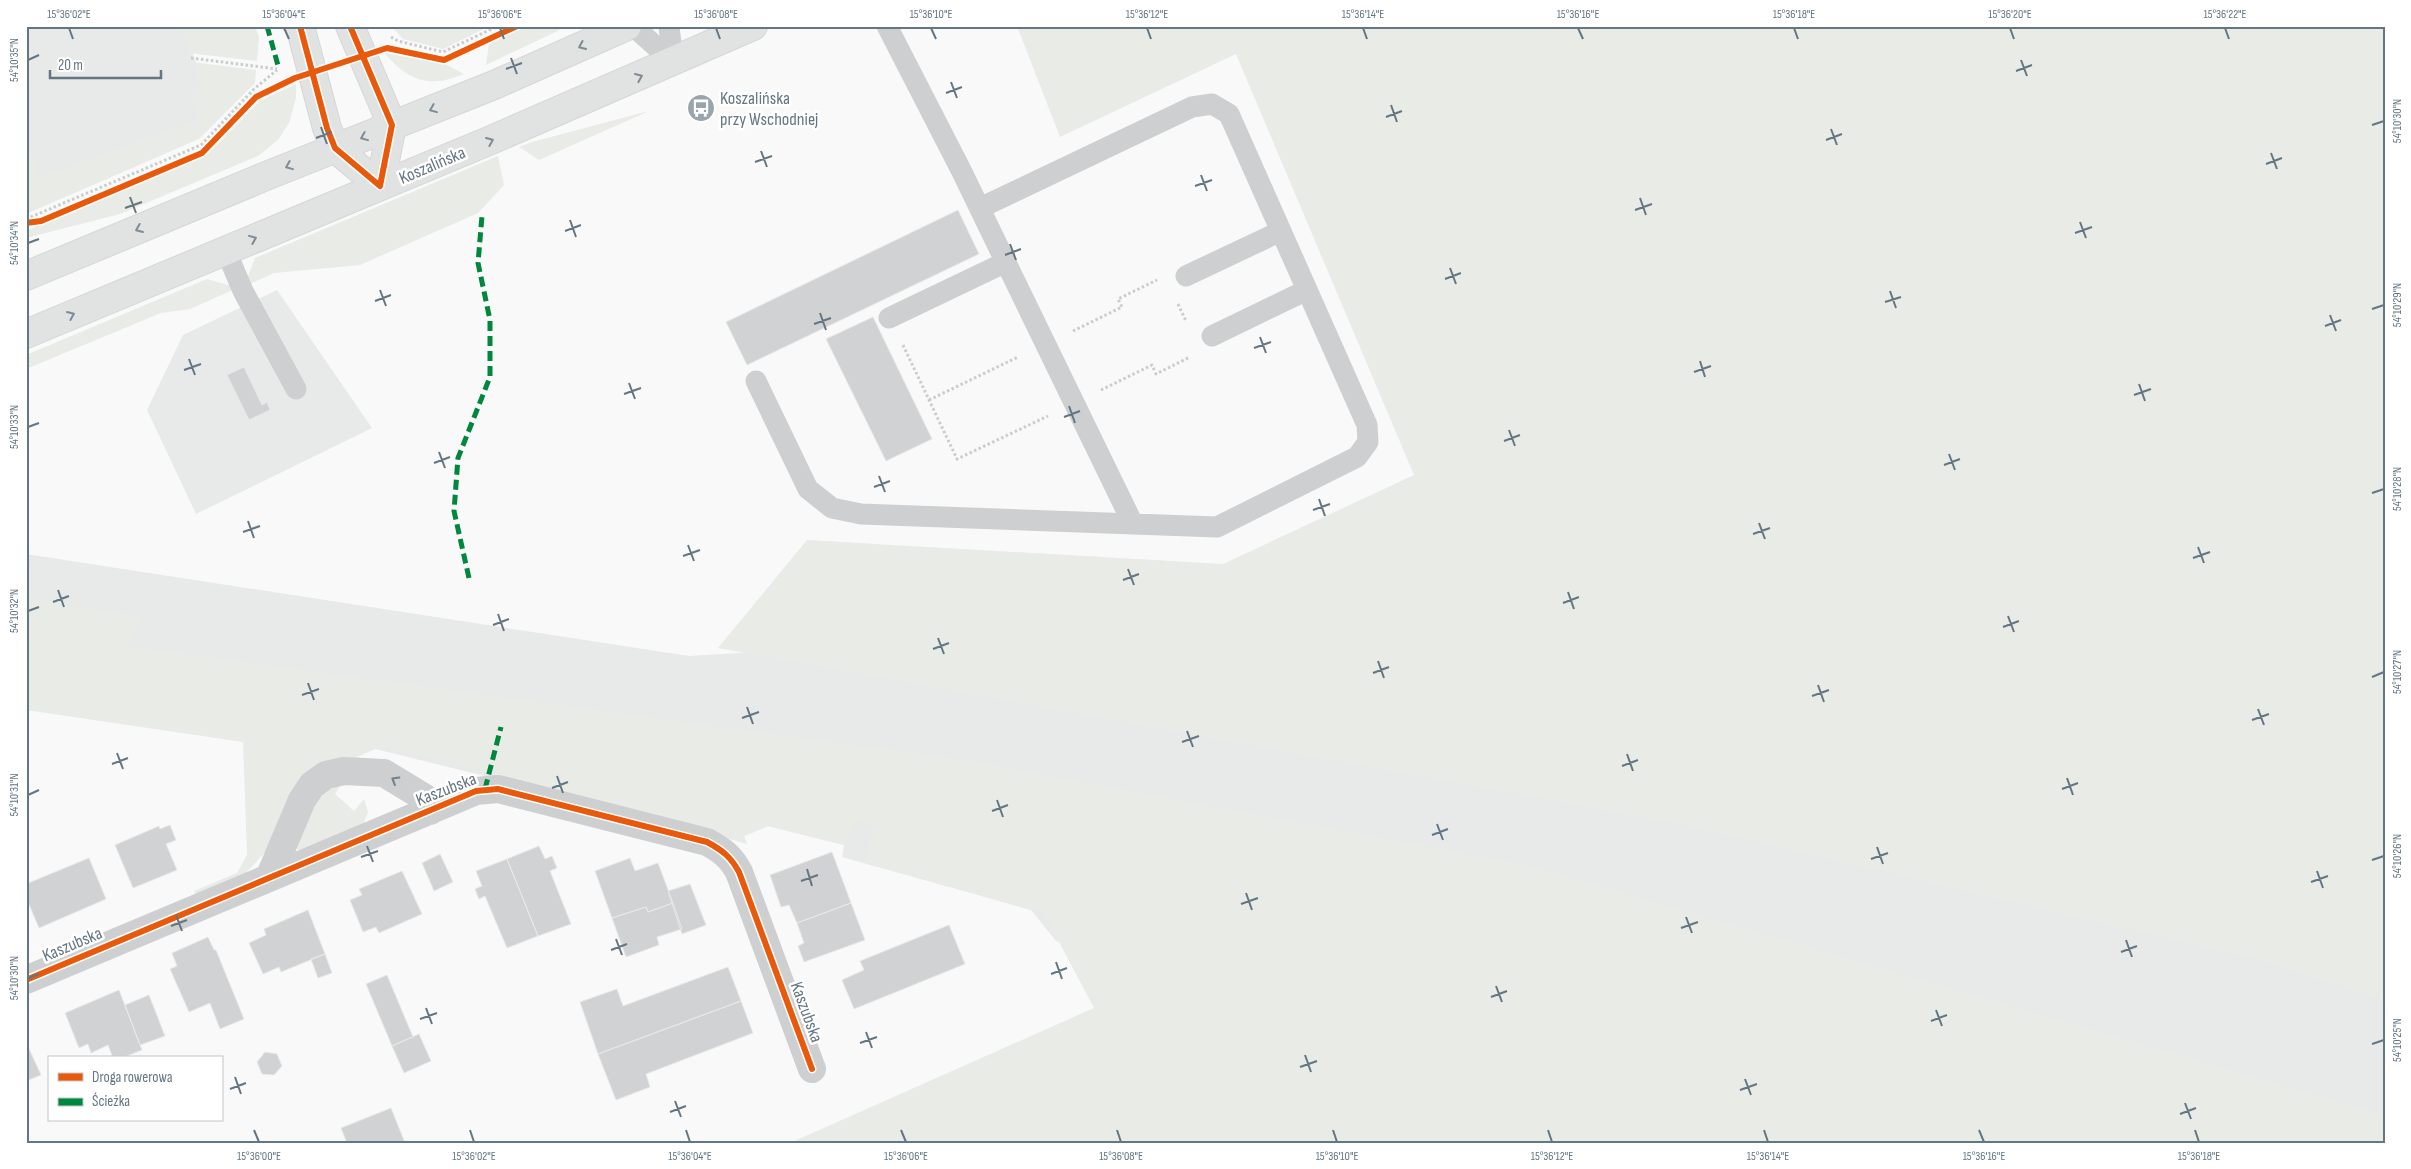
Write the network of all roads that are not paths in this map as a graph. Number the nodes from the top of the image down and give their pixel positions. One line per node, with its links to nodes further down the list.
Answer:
1 (300, 26): 10 (main road)
2 (350, 26): 9 (main road)
3 (627, 26): 9 (main road, one-way to 9)
4 (633, 26): 8 (lane)
5 (669, 26): 8 (lane)
6 (753, 26): 8 (main road, Koszalińska)
7 (887, 26): 12 (lane)
8 (673, 62): 11 (main road, Koszalińska, one-way to 8)
9 (392, 125): 10 (main road, one-way to 10); 11 (main road)
10 (334, 148): 11 (main road); 16 (main road, one-way to 16)
11 (380, 186): 14 (main road, Koszalińska, one-way to 11)
12 (980, 208): 13 (lane); 15 (lane)
13 (1281, 231): 17 (lane); 18 (lane)
14 (226, 251): 20 (main road, Koszalińska, one-way to 14); 23 (lane)
15 (1006, 262): 19 (lane); 24 (lane)
16 (26, 276)
17 (1186, 276)
18 (1307, 290): 21 (lane); 24 (lane)
19 (889, 318)
20 (26, 334)
21 (1212, 336)
22 (756, 381): 24 (lane)
23 (296, 389)
24 (1133, 524)
25 (430, 811): 26 (street, Kaszubska); 26 (street, Kaszubska, one-way to 26); 28 (street, Kaszubska)
26 (269, 878): 27 (street, Kaszubska)
27 (26, 980)
28 (812, 1069)

